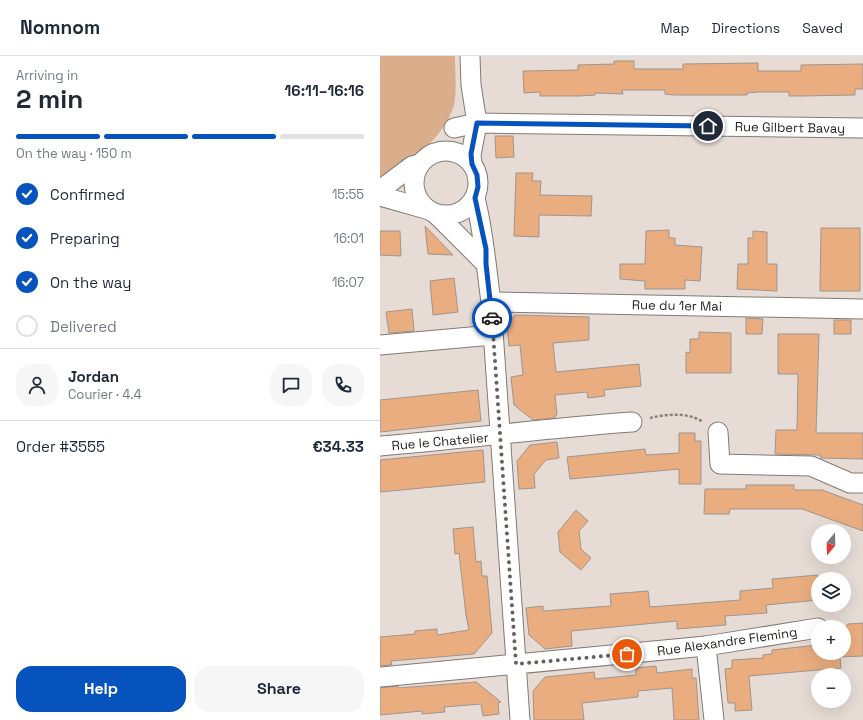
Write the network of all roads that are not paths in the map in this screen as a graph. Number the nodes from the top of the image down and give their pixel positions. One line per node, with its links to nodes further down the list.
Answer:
1 (470, 56): 2 (street)
2 (471, 85): 3 (street); 4 (street)
3 (477, 123): 4 (street, Rue Gilbert Bavay); 5 (street, Rue Gilbert Bavay); 8 (street)
4 (454, 128): 6 (street)
5 (863, 128)
6 (434, 153): 7 (street); 8 (street)
7 (420, 164): 9 (street); 12 (street)
8 (472, 164): 11 (street)
9 (380, 190)
10 (380, 196): 12 (street)
11 (475, 198): 12 (street); 13 (street)
12 (431, 211): 13 (street)
13 (486, 264): 14 (street)
14 (491, 302): 15 (street, Rue du 1er Mai); 16 (street)
15 (863, 309)
16 (493, 335): 17 (street); 20 (street)
17 (380, 345)
18 (632, 422): 20 (street, Rue le Chatelier)
19 (718, 432): 22 (street)
20 (501, 435): 21 (street, Rue le Chatelier); 25 (street)
21 (380, 446)
22 (863, 484)
23 (811, 629): 24 (street, Rue Alexandre Fleming)
24 (706, 646): 25 (street, Rue Alexandre Fleming); 28 (street)
25 (516, 664): 26 (street, Rue Alexandre Fleming); 27 (street)
26 (380, 676)
27 (520, 720)
28 (714, 720)

